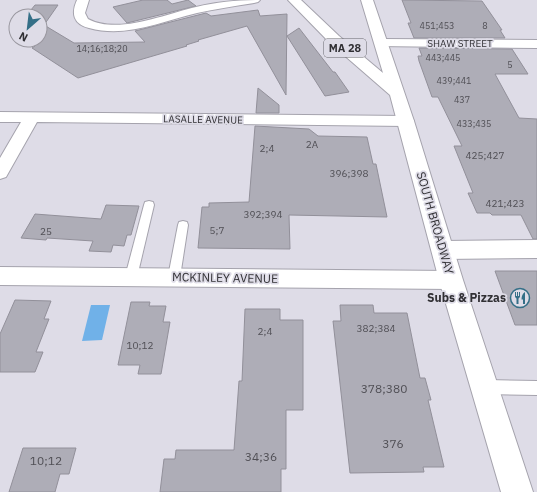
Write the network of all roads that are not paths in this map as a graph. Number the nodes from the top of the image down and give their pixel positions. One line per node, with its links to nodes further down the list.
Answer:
1 (83, 0): 2 (street)
2 (254, 0)
3 (294, 0): 5 (main road, MA 28)
4 (367, 0): 6 (main road, SOUTH BROADWAY / MA 28)
5 (334, 39): 6 (main road); 8 (main road, MA 28)
6 (382, 43): 7 (street, SHAW STREET); 8 (main road, SOUTH BROADWAY / MA 28)
7 (537, 44)
8 (397, 93): 11 (main road, SOUTH BROADWAY / MA 28)
9 (0, 117): 10 (street, LASALLE AVENUE)
10 (32, 118): 11 (street, LASALLE AVENUE); 12 (street)
11 (406, 121): 16 (main road, SOUTH BROADWAY / MA 28)
12 (0, 173)
13 (148, 205): 18 (lane)
14 (183, 225): 19 (lane)
15 (537, 249): 16 (main road)
16 (443, 250): 20 (main road, SOUTH BROADWAY / MA 28)
17 (0, 276): 18 (street, MCKINLEY AVENUE)
18 (131, 277): 19 (street, MCKINLEY AVENUE)
19 (174, 277): 20 (street, MCKINLEY AVENUE)
20 (451, 280): 21 (main road, SOUTH BROADWAY / MA 28)
21 (486, 387): 22 (lane); 23 (main road, SOUTH BROADWAY / MA 28)
22 (537, 388)
23 (517, 492)

